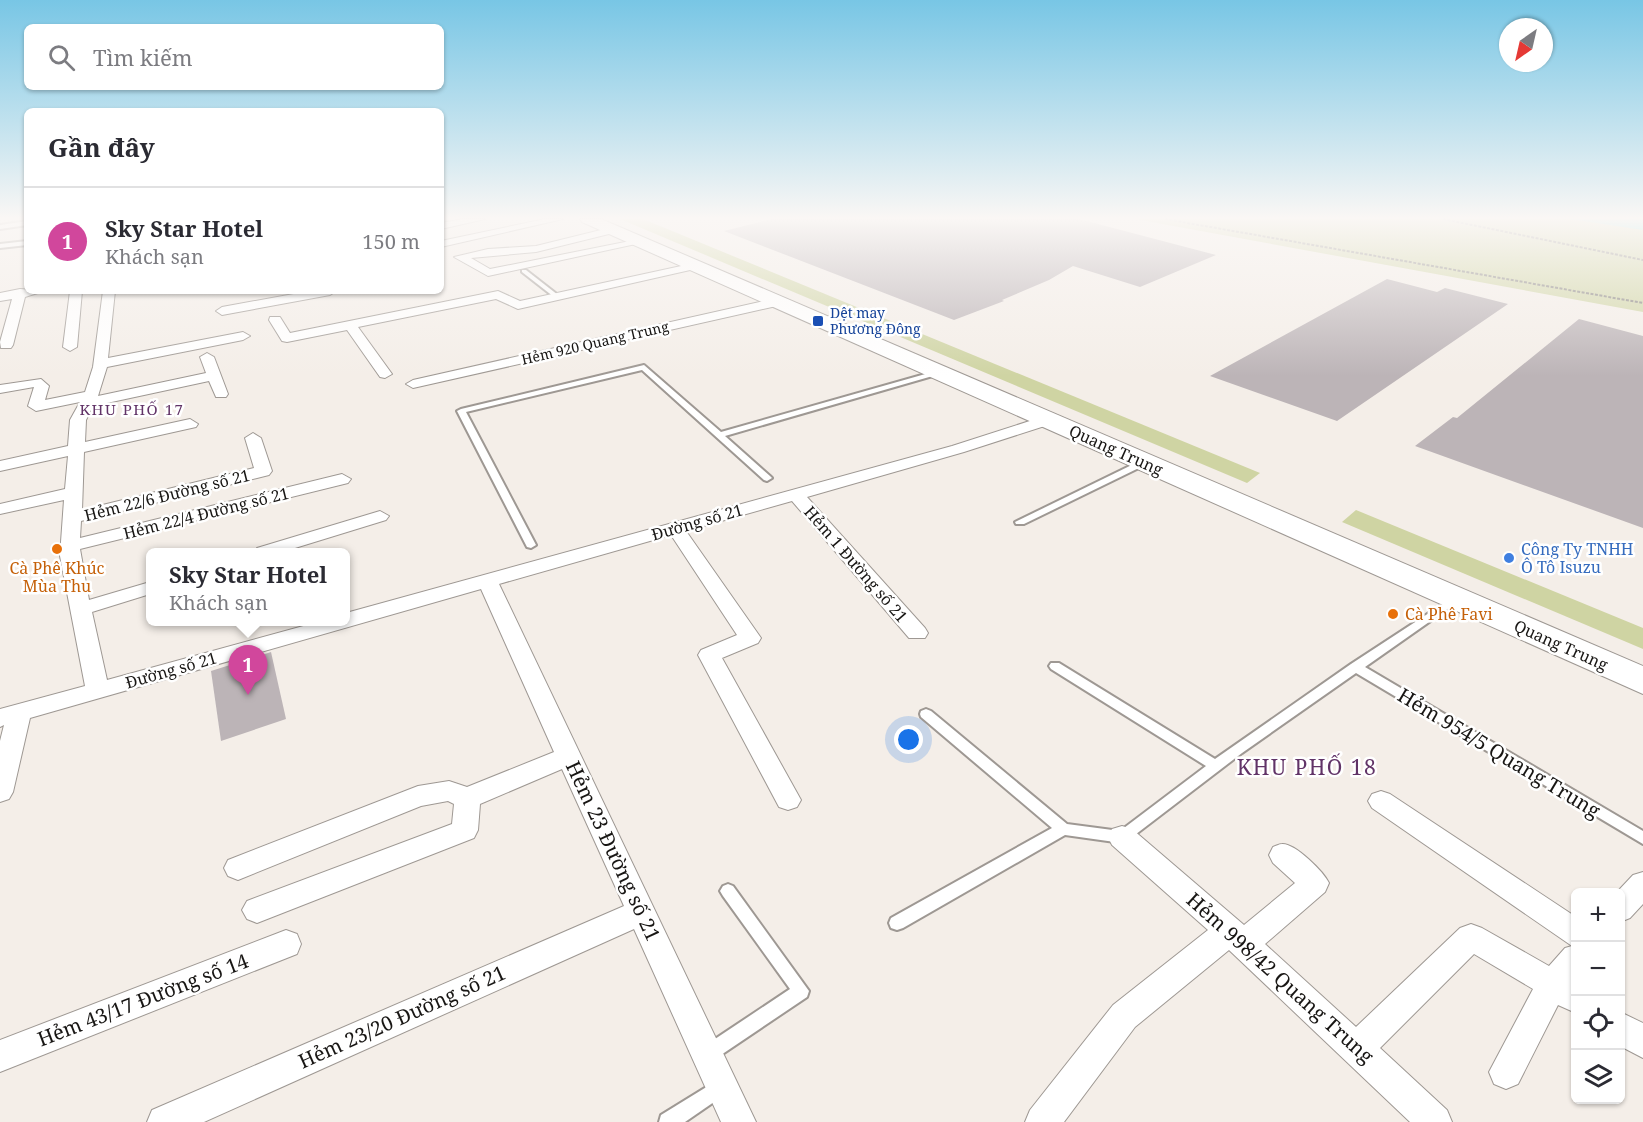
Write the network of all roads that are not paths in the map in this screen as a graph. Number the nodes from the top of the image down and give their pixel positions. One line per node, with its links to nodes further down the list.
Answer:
1 (524, 271): 10 (lane)
2 (670, 271): 10 (street)
3 (708, 271): 12 (main road, Quang Trung)
4 (721, 271): 28 (main road, Quang Trung)
5 (20, 293): 6 (street); 11 (street); 17 (street)
6 (24, 293)
7 (76, 294): 18 (street)
8 (109, 294): 20 (street)
9 (314, 294): 13 (street)
10 (556, 296): 15 (street)
11 (0, 297)
12 (770, 298): 21 (main road, Quang Trung); 24 (street, Hẻm 920 Quang Trung)
13 (222, 311)
14 (275, 320): 15 (street)
15 (349, 324): 22 (street)
16 (243, 336): 20 (street)
17 (6, 345)
18 (70, 346)
19 (207, 357): 23 (street)
20 (101, 364): 27 (street)
21 (940, 373): 28 (main road, Quang Trung); 30 (lane)
22 (385, 374)
23 (214, 376): 26 (street); 27 (street)
24 (413, 384)
25 (0, 389): 27 (street)
26 (221, 394)
27 (89, 399): 32 (street)
28 (1057, 417): 33 (main road, Quang Trung); 38 (street, Đường số 21); 40 (main road, Quang Trung)
29 (190, 424): 32 (street)
30 (722, 434): 35 (lane); 45 (lane)
31 (253, 438): 42 (street, Hẻm 22/6 Đường số 21)
32 (76, 449): 34 (street); 37 (street)
33 (1144, 462): 40 (main road, Quang Trung); 43 (lane)
34 (0, 466)
35 (766, 477)
36 (342, 479): 46 (street, Hẻm 22/4 Đường số 21)
37 (74, 492): 39 (street); 42 (street)
38 (795, 494): 44 (street, Đường số 21); 54 (street, Hẻm 1 Đường số 21)
39 (0, 509)
40 (1279, 512): 50 (main road, Quang Trung); 55 (main road, Quang Trung)
41 (380, 516): 47 (street)
42 (72, 518): 46 (street)
43 (1020, 522)
44 (675, 528): 48 (street, Đường số 21); 66 (street)
45 (531, 545)
46 (71, 546): 51 (street)
47 (277, 548)
48 (487, 580): 52 (street, Đường số 21); 62 (street, Hẻm 23 Đường số 21)
49 (146, 589): 51 (street)
50 (1455, 598): 57 (lane); 58 (main road, Quang Trung)
51 (81, 609): 59 (street)
52 (350, 619)
53 (324, 626): 59 (street, Đường số 21)
54 (917, 633)
55 (1643, 659)
56 (1055, 666): 63 (lane)
57 (1355, 667): 63 (lane); 70 (lane, Hẻm 954/5 Quang Trung)
58 (1643, 681)
59 (98, 691): 61 (street, Đường số 21)
60 (926, 714): 68 (lane)
61 (10, 715): 64 (street)
62 (569, 756): 65 (street); 77 (street, Hẻm 23 Đường số 21)
63 (1216, 766): 69 (lane)
64 (0, 792)
65 (467, 798): 72 (street); 76 (street)
66 (788, 800)
67 (1381, 801): 79 (street)
68 (1063, 829): 69 (lane); 78 (lane)
69 (1122, 837): 80 (street, Hẻm 998/42 Quang Trung)
70 (1643, 838)
71 (1283, 855): 80 (street)
72 (238, 868)
73 (1643, 884): 75 (street)
74 (728, 891): 87 (lane)
75 (1625, 904)
76 (257, 910)
77 (641, 912): 87 (street, Hẻm 23 Đường số 21); 92 (street, Hẻm 23/20 Đường số 21)
78 (897, 923)
79 (1571, 931)
80 (1237, 937): 86 (street, Hẻm 998/42 Quang Trung); 95 (street)
81 (286, 944): 88 (street, Hẻm 43/17 Đường số 14)
82 (1571, 970): 83 (street)
83 (1564, 990): 86 (street); 89 (street)
84 (1625, 1030): 85 (street)
85 (1643, 1042)
86 (1357, 1048): 91 (street, Hẻm 998/42 Quang Trung)
87 (706, 1055): 90 (street, Hẻm 23 Đường số 21)
88 (0, 1056)
89 (1506, 1072)
90 (721, 1087): 93 (lane); 94 (street, Hẻm 23 Đường số 21)
91 (1429, 1120)
92 (164, 1122)
93 (668, 1122)
94 (739, 1122)
95 (1042, 1122)

